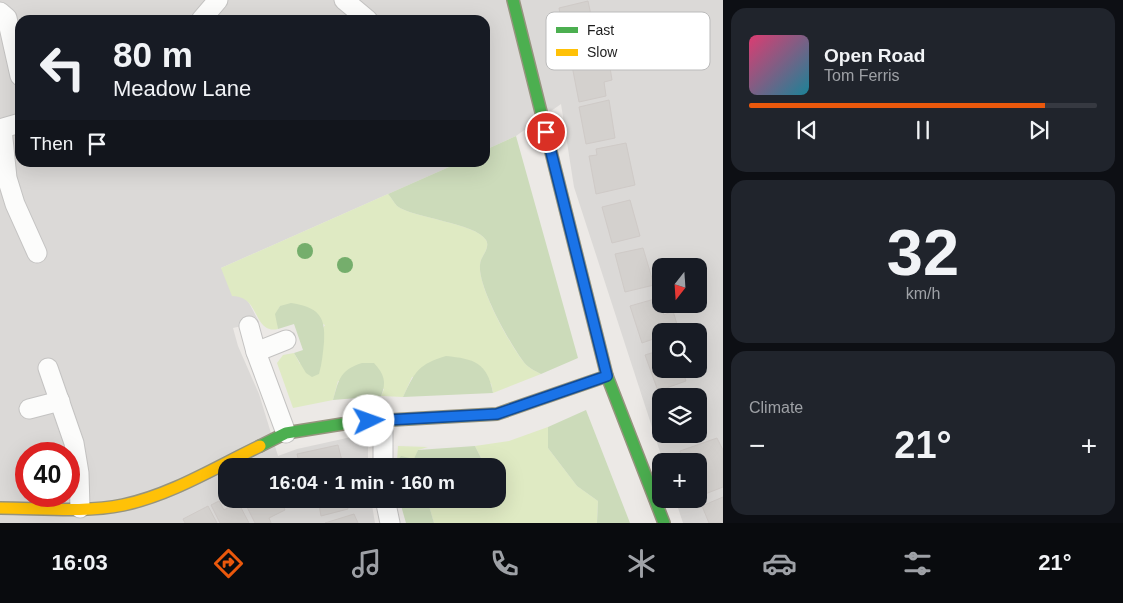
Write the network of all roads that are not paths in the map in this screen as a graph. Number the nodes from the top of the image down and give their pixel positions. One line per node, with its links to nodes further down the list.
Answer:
1 (218, 0): 5 (street)
2 (344, 0): 6 (street)
3 (513, 0): 15 (street)
4 (0, 12): 7 (street)
5 (205, 15)
6 (362, 15)
7 (15, 54)
8 (15, 125): 9 (street)
9 (1, 129): 10 (street)
10 (38, 253)
11 (249, 326): 13 (street)
12 (286, 340): 13 (street)
13 (256, 352): 19 (street)
14 (48, 368): 16 (street)
15 (607, 376): 18 (street); 26 (street)
16 (60, 401): 17 (street); 22 (street)
17 (29, 409)
18 (383, 421): 19 (street); 20 (street)
19 (286, 433): 22 (street)
20 (383, 458)
21 (0, 508): 24 (street)
22 (80, 508): 24 (street)
23 (387, 508): 25 (street)
24 (38, 515)
25 (390, 523)
26 (664, 523)

